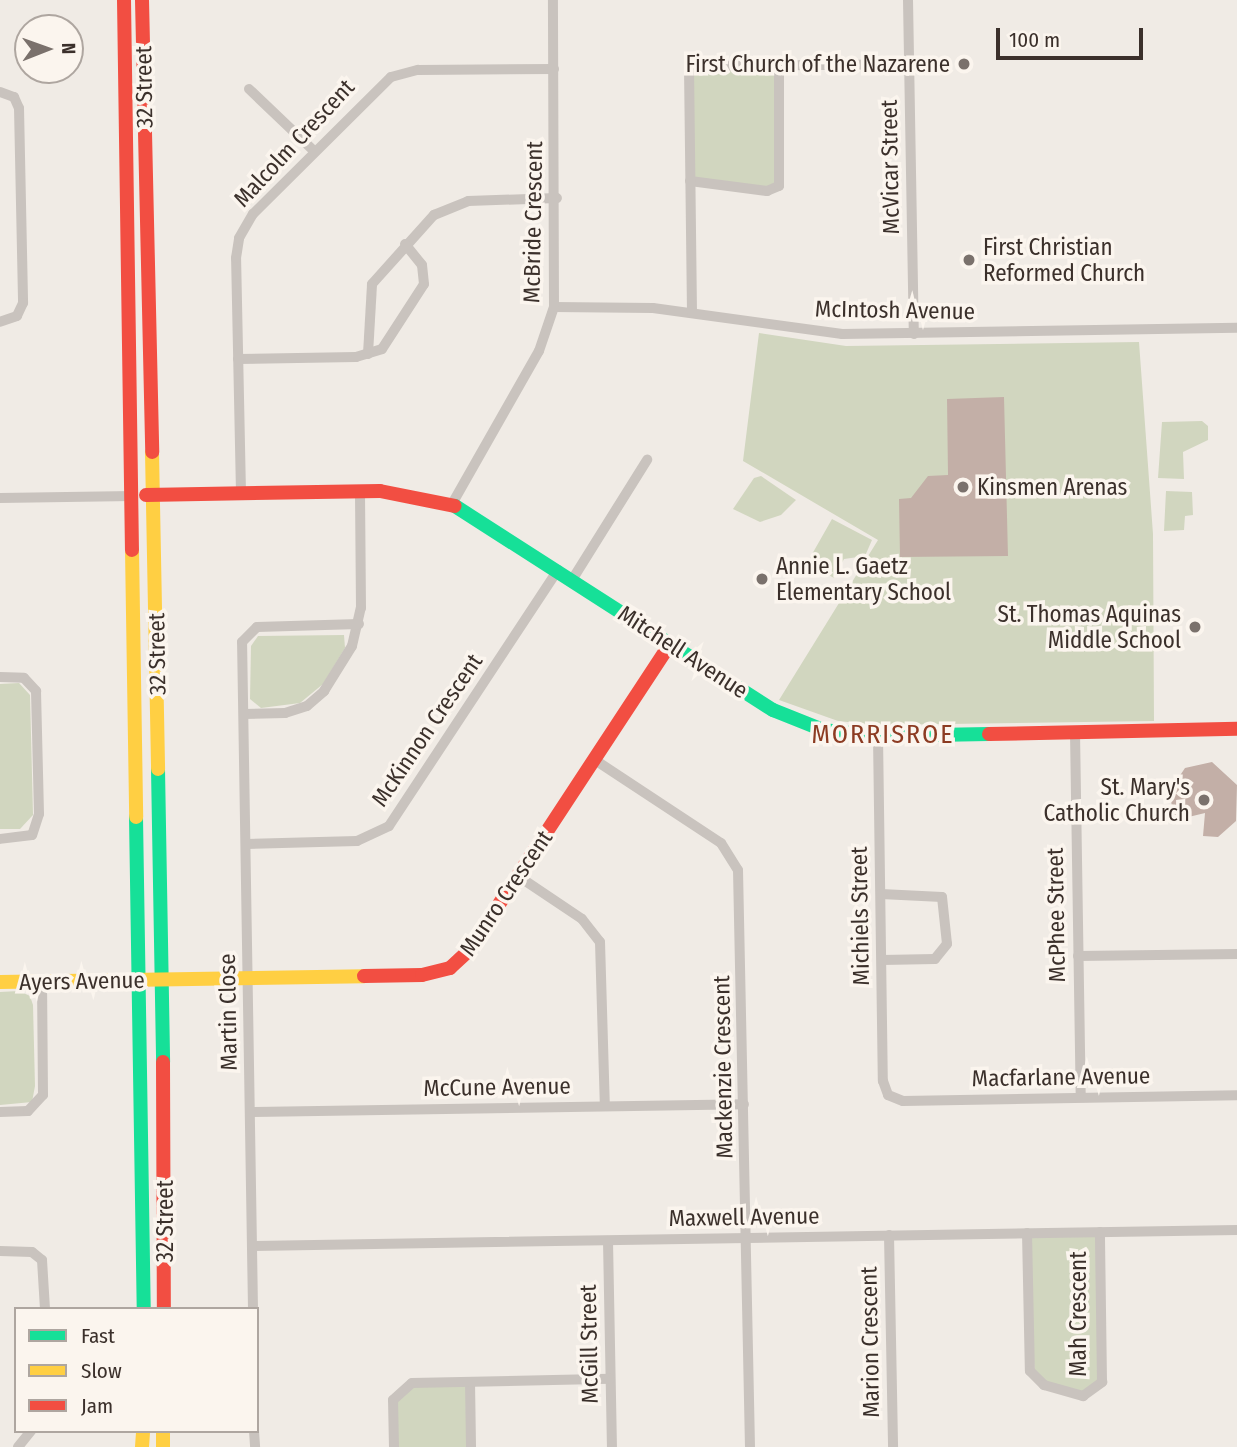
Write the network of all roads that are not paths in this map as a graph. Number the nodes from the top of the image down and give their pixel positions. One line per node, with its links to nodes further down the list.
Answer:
1 (124, 0): 25 (main road, 32 Street)
2 (142, 0): 24 (main road, 32 Street)
3 (552, 0): 7 (street, McBride Crescent)
4 (908, 0): 5 (street, McVicar Street)
5 (909, 64): 6 (street); 18 (street, McVicar Street)
6 (779, 66): 11 (street); 11 (street)
7 (554, 69): 10 (street, Malcolm Crescent); 12 (street, McBride Crescent)
8 (249, 89): 10 (street)
9 (0, 92): 16 (street)
10 (313, 151): 20 (street, Malcolm Crescent)
11 (690, 181): 15 (street)
12 (557, 198): 13 (street); 14 (street, McBride Crescent)
13 (405, 244): 19 (street); 19 (street)
14 (554, 307): 15 (street, McIntosh Avenue); 27 (street, McBride Crescent)
15 (692, 313): 18 (street, McIntosh Avenue)
16 (0, 321)
17 (1237, 328): 18 (street, McIntosh Avenue)
18 (914, 334)
19 (368, 354): 20 (street)
20 (238, 359): 23 (street, Malcolm Crescent)
21 (647, 460): 29 (street)
22 (360, 491): 23 (main road, Mitchell Avenue); 27 (main road, Mitchell Avenue); 30 (street)
23 (241, 493): 24 (main road, Mitchell Avenue)
24 (153, 495): 25 (main road, Mitchell Avenue); 47 (main road, 32 Street)
25 (133, 496): 26 (street); 46 (main road, 32 Street)
26 (0, 498)
27 (452, 504): 28 (main road, Mitchell Avenue)
28 (558, 570): 29 (main road, Mitchell Avenue); 39 (street, McKinnon Crescent)
29 (572, 580): 31 (main road, Mitchell Avenue)
30 (359, 624): 33 (street); 33 (street, Martin Close)
31 (670, 644): 36 (main road, Mitchell Avenue); 37 (main road, Munro Crescent)
32 (0, 677): 38 (street)
33 (244, 714): 39 (street, Martin Close)
34 (1237, 729): 35 (main road, Mitchell Avenue)
35 (1075, 732): 36 (main road, Mitchell Avenue); 43 (street, McPhee Street)
36 (878, 736): 41 (street, Michiels Street)
37 (595, 760): 40 (main road, Munro Crescent); 53 (street, Mackenzie Crescent)
38 (0, 839)
39 (246, 844): 45 (street, Martin Close)
40 (518, 876): 45 (main road, Munro Crescent); 54 (street)
41 (881, 894): 44 (street, Michiels Street); 44 (street)
42 (1237, 954): 43 (street)
43 (1078, 956): 52 (street, McPhee Street)
44 (882, 960): 50 (street, Michiels Street)
45 (249, 978): 47 (main road, Munro Crescent); 56 (street, Martin Close)
46 (142, 980): 47 (main road, Ayers Avenue); 49 (main road, Ayers Avenue); 66 (main road, 32 Street)
47 (163, 980): 67 (main road, 32 Street)
48 (0, 982): 49 (main road, Ayers Avenue)
49 (42, 982): 55 (street)
50 (888, 1095): 52 (street, Macfarlane Avenue)
51 (1237, 1095): 52 (street, Macfarlane Avenue)
52 (1081, 1097)
53 (744, 1104): 54 (street, McCune Avenue); 61 (street, Mackenzie Crescent)
54 (605, 1106): 56 (street, McCune Avenue)
55 (0, 1112)
56 (251, 1112): 63 (street, Martin Close)
57 (1237, 1230): 58 (street, Maxwell Avenue)
58 (1100, 1232): 59 (street, Maxwell Avenue); 59 (street, Mah Crescent)
59 (1027, 1233): 60 (street, Maxwell Avenue)
60 (889, 1235): 61 (street, Maxwell Avenue); 77 (street, Marion Crescent)
61 (747, 1238): 62 (street, Maxwell Avenue); 76 (street, Mackenzie Crescent)
62 (608, 1241): 63 (street, Maxwell Avenue); 69 (street, McGill Street)
63 (253, 1246): 68 (street, Martin Close)
64 (0, 1251): 65 (street)
65 (44, 1307)
66 (144, 1307)
67 (164, 1307)
68 (253, 1307)
69 (610, 1379): 70 (street); 75 (street, McGill Street)
70 (470, 1382): 73 (street); 74 (street)
71 (29, 1433): 72 (street)
72 (18, 1447)
73 (394, 1447)
74 (471, 1447)
75 (612, 1447)
76 (750, 1447)
77 (893, 1447)

